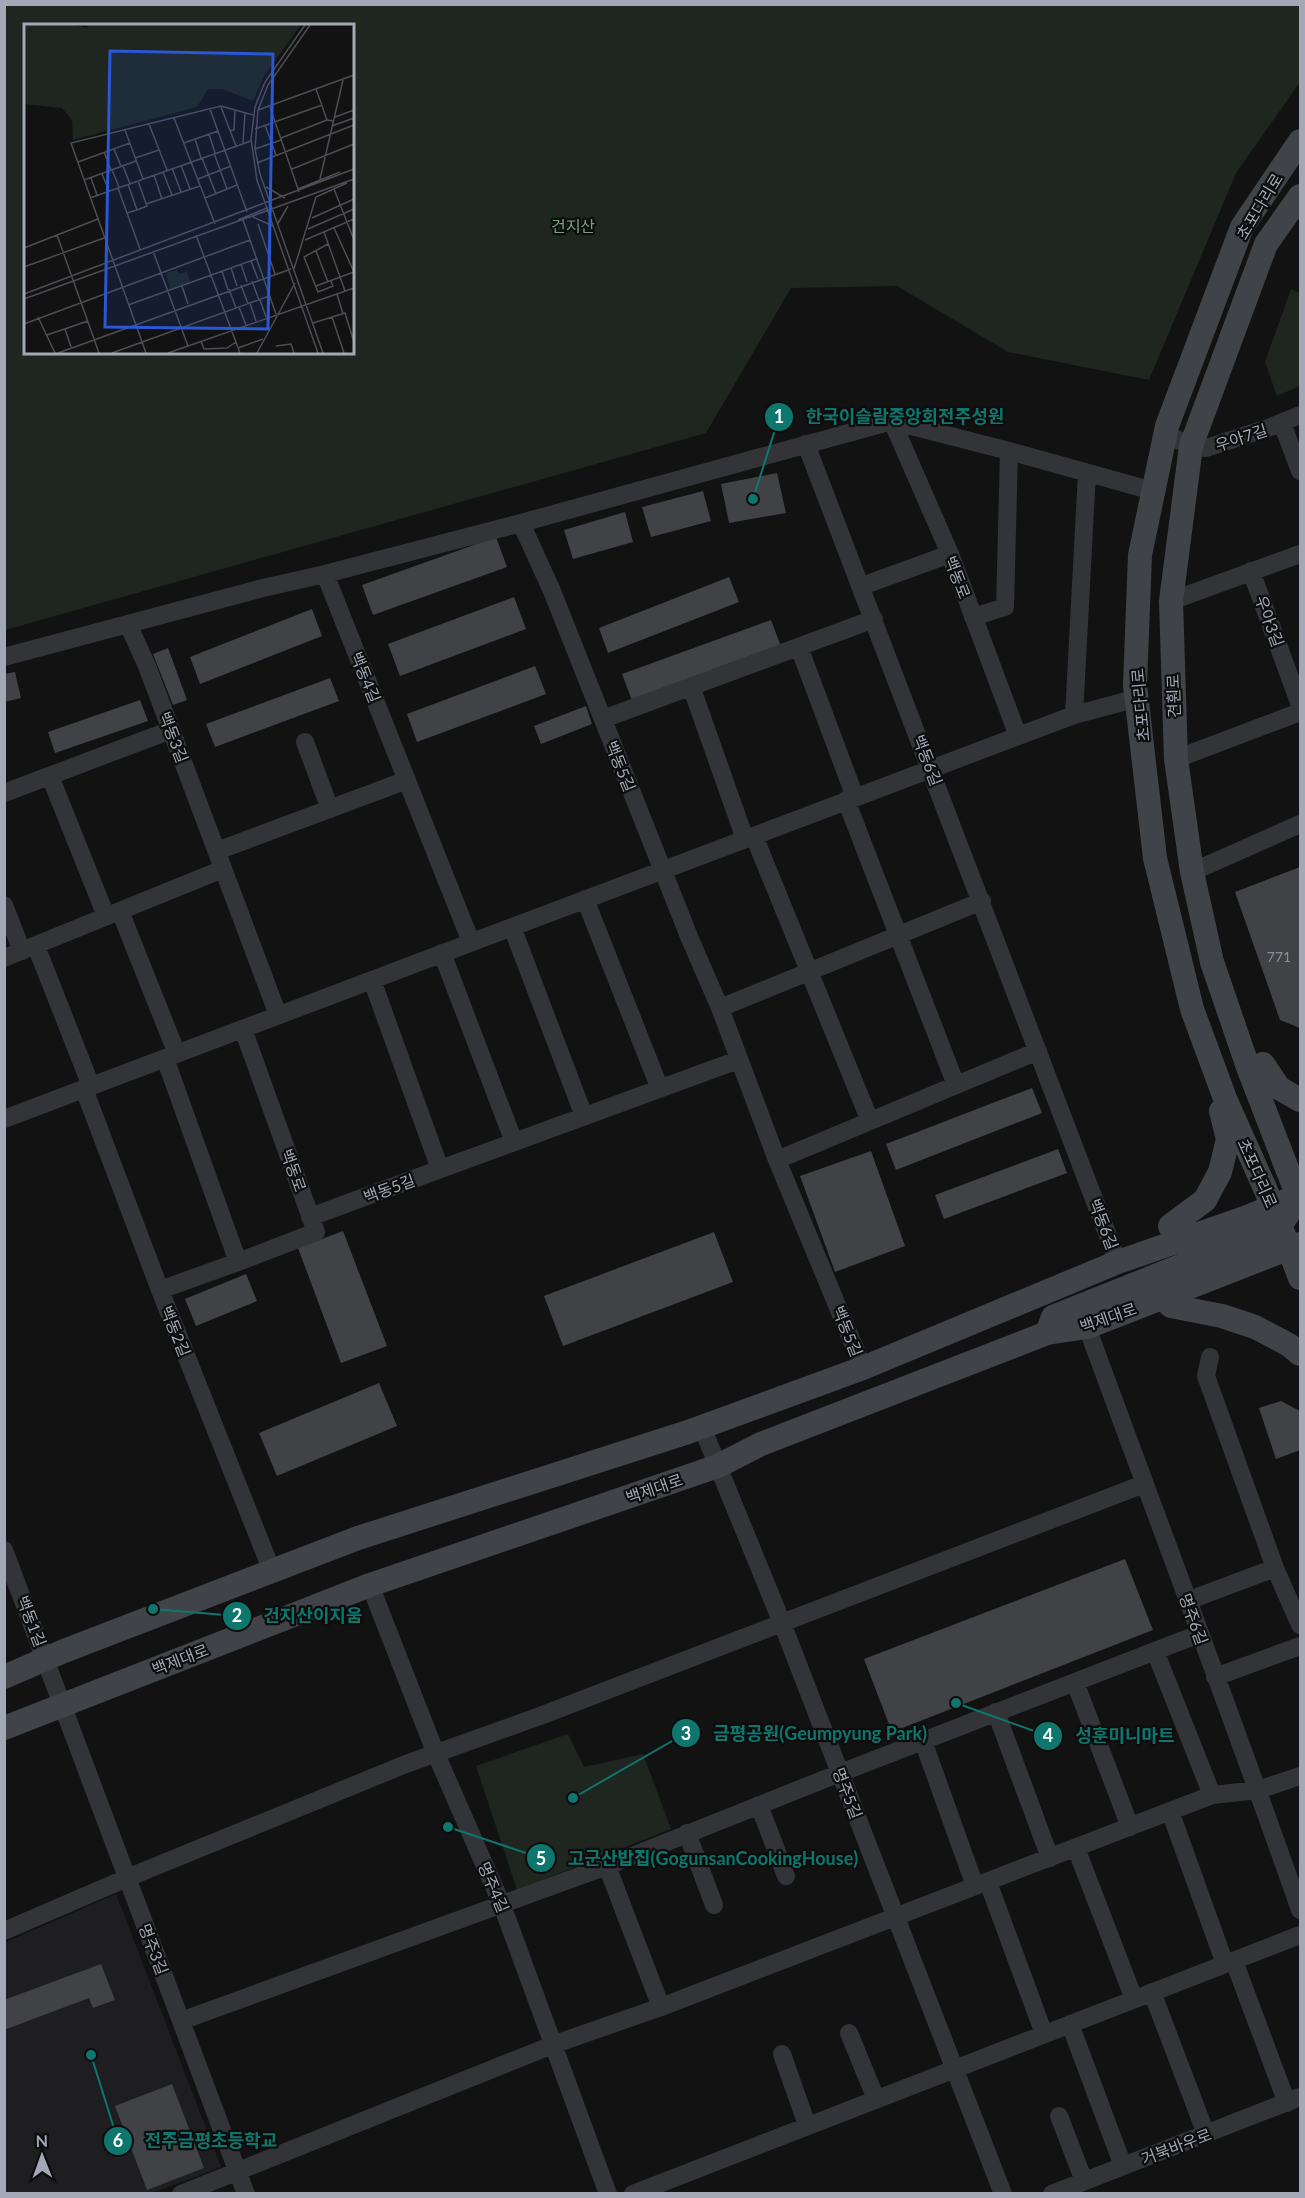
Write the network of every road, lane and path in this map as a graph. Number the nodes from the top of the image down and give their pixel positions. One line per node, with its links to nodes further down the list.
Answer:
1 (1300, 141): 6 (street, 초포다리로)
2 (1300, 196): 8 (street, 견훤로)
3 (1300, 415): 5 (street, 우아7길)
4 (892, 421): 7 (street); 9 (street); 14 (street, 백동로)
5 (1282, 423): 8 (street, 우아7길); 10 (street, 우아7길)
6 (1165, 434): 8 (street, 우아7길); 12 (street, 초포다리로)
7 (806, 444): 13 (street); 18 (street, 백동6길)
8 (1191, 446): 19 (street, 견훤로)
9 (1009, 451): 11 (street); 20 (street)
10 (1300, 471)
11 (1087, 473): 12 (street); 29 (street)
12 (1153, 491): 26 (street, 초포다리로)
13 (521, 523): 17 (street); 30 (street, 백동5길)
14 (950, 554): 18 (street); 20 (street, 백동로)
15 (1300, 554): 16 (street)
16 (1251, 571): 19 (street); 27 (street, 우아3길)
17 (326, 574): 22 (street); 37 (street, 백동4길)
18 (862, 586): 21 (street, 백동6길)
19 (1171, 601): 34 (street, 견훤로)
20 (974, 617): 32 (street, 백동로)
21 (874, 619): 23 (street); 35 (street, 백동6길)
22 (128, 624): 24 (street); 31 (street, 백동3길)
23 (799, 647): 25 (street); 39 (street)
24 (4, 657)
25 (691, 686): 30 (street); 42 (street)
26 (1138, 698): 29 (street); 69 (street, 초포다리로)
27 (1300, 705)
28 (1300, 712): 34 (street)
29 (1074, 715): 32 (street)
30 (603, 719): 45 (street, 백동5길)
31 (171, 730): 36 (street); 43 (street, 백동3길)
32 (1018, 736): 35 (street)
33 (305, 742): 40 (street)
34 (1176, 759): 46 (street, 견훤로)
35 (931, 769): 39 (street); 48 (street, 백동6길)
36 (50, 776): 38 (street); 50 (street)
37 (407, 780): 40 (street); 53 (street, 백동4길)
38 (4, 794)
39 (851, 799): 42 (street); 52 (street)
40 (330, 809): 43 (street)
41 (1300, 824): 46 (street)
42 (750, 837): 45 (street); 56 (street)
43 (217, 852): 44 (street, 백동3길)
44 (223, 869): 50 (street); 59 (street, 백동3길)
45 (663, 870): 47 (street); 58 (street, 백동5길)
46 (1192, 872): 64 (street, 견훤로)
47 (585, 899): 51 (street); 67 (street)
48 (982, 901): 52 (street); 61 (street, 백동6길)
49 (4, 905): 54 (street)
50 (113, 914): 54 (street); 62 (street)
51 (512, 927): 53 (street); 71 (street)
52 (898, 936): 56 (street); 65 (street)
53 (471, 942): 55 (street)
54 (21, 952): 66 (street)
55 (442, 953): 57 (street); 73 (street)
56 (809, 972): 58 (street); 72 (street)
57 (372, 980): 59 (street); 75 (street)
58 (720, 1008): 63 (street, 백동5길)
59 (278, 1015): 60 (street)
60 (243, 1029): 62 (street); 77 (street, 백동로)
61 (1038, 1051): 65 (street); 81 (street, 백동6길)
62 (171, 1056): 66 (street); 80 (street)
63 (738, 1060): 67 (street, 백동5길); 74 (street, 백동5길)
64 (1250, 1070): 68 (street); 76 (street, 견훤로)
65 (956, 1085): 72 (street)
66 (87, 1088): 70 (street); 83 (street, 백동2길)
67 (660, 1089): 71 (street, 백동5길)
68 (1300, 1100)
69 (1226, 1101): 78 (street, 초포다리로); 79 (street)
70 (6, 1114)
71 (584, 1116): 73 (street, 백동5길)
72 (870, 1121): 74 (street)
73 (514, 1142): 75 (street, 백동5길)
74 (777, 1160): 89 (street, 백동5길)
75 (440, 1169): 77 (street, 백동5길)
76 (1300, 1198): 78 (street, 백제대로)
77 (310, 1216): 80 (street)
78 (1289, 1229): 79 (street, 백제대로); 82 (street, 초포다리로); 84 (street, 백제대로); 86 (street)
79 (1178, 1242): 81 (street, 백제대로)
80 (238, 1262): 83 (street)
81 (1118, 1262): 89 (street, 백제대로)
82 (1300, 1278)
83 (160, 1290): 95 (street, 백동2길)
84 (1162, 1297): 85 (street, 백제대로); 87 (street)
85 (1087, 1327): 86 (street, 백제대로); 92 (street, 명주6길)
86 (1047, 1334): 91 (street, 백제대로)
87 (1300, 1354)
88 (1210, 1357): 94 (street)
89 (863, 1368): 90 (street, 백제대로)
90 (702, 1427): 91 (street, 명주5길); 95 (street, 백제대로)
91 (718, 1466): 96 (street, 백제대로); 98 (street, 명주5길)
92 (1144, 1484): 97 (street, 명주6길); 98 (street)
93 (4, 1550): 103 (street, 백동1길)
94 (1275, 1568): 97 (street); 99 (street)
95 (272, 1571): 103 (street, 백제대로)
96 (370, 1585): 107 (street, 백제대로); 111 (street, 명주4길)
97 (1187, 1602): 100 (street, 명주6길)
98 (782, 1623): 111 (street); 112 (street, 명주5길)
99 (1300, 1624)
100 (1199, 1634): 102 (street); 105 (street, 명주6길)
101 (1300, 1646): 105 (street)
102 (1155, 1651): 106 (street); 115 (street)
103 (46, 1659): 104 (street, 백제대로); 107 (street, 백동1길)
104 (4, 1677)
105 (1215, 1677): 114 (street, 명주6길)
106 (1075, 1682): 108 (street); 118 (street)
107 (63, 1705): 109 (street, 백제대로); 124 (street, 명주3길)
108 (996, 1712): 110 (street); 121 (street)
109 (4, 1728)
110 (923, 1741): 112 (street); 125 (street)
111 (436, 1754): 124 (street); 126 (street, 명주4길)
112 (840, 1773): 116 (street); 129 (street, 명주5길)
113 (1300, 1776): 114 (street)
114 (1258, 1790): 115 (street); 128 (street, 명주6길)
115 (1212, 1795): 117 (street)
116 (759, 1805): 119 (street); 123 (street)
117 (1170, 1811): 118 (street); 132 (street)
118 (1130, 1827): 120 (street)
119 (687, 1833): 122 (street); 127 (street)
120 (1076, 1848): 121 (street); 134 (street)
121 (1050, 1858): 125 (street)
122 (607, 1866): 126 (street); 135 (street)
123 (786, 1876)
124 (127, 1878): 130 (street); 136 (street, 명주3길)
125 (982, 1884): 129 (street); 139 (street)
126 (502, 1905): 136 (street); 140 (street, 명주4길)
127 (714, 1905)
128 (1300, 1910)
129 (896, 1917): 135 (street); 142 (street, 명주5길)
130 (4, 1931)
131 (1300, 1935): 132 (street)
132 (1229, 1963): 133 (street); 144 (street)
133 (1152, 1992): 134 (street); 147 (street)
134 (1134, 1999): 137 (street)
135 (661, 2007): 140 (street)
136 (181, 2021): 149 (street, 명주3길)
137 (1070, 2024): 139 (street); 148 (street)
138 (849, 2032): 143 (street)
139 (1044, 2034): 142 (street)
140 (555, 2044): 149 (street); 153 (street, 명주4길)
141 (782, 2054): 146 (street)
142 (955, 2068): 143 (street); 155 (street, 명주5길)
143 (876, 2099): 146 (street)
144 (1294, 2100): 147 (street, 거북바우로)
145 (1059, 2116): 150 (street)
146 (807, 2125): 154 (street)
147 (1206, 2134): 148 (street, 거북바우로)
148 (1123, 2166): 150 (street, 거북바우로)
149 (238, 2172): 151 (street); 152 (street, 명주3길)
150 (1084, 2181): 156 (street, 거북바우로)
151 (181, 2193)
152 (246, 2193)
153 (608, 2193)
154 (633, 2193)
155 (1003, 2193)
156 (1052, 2193)

